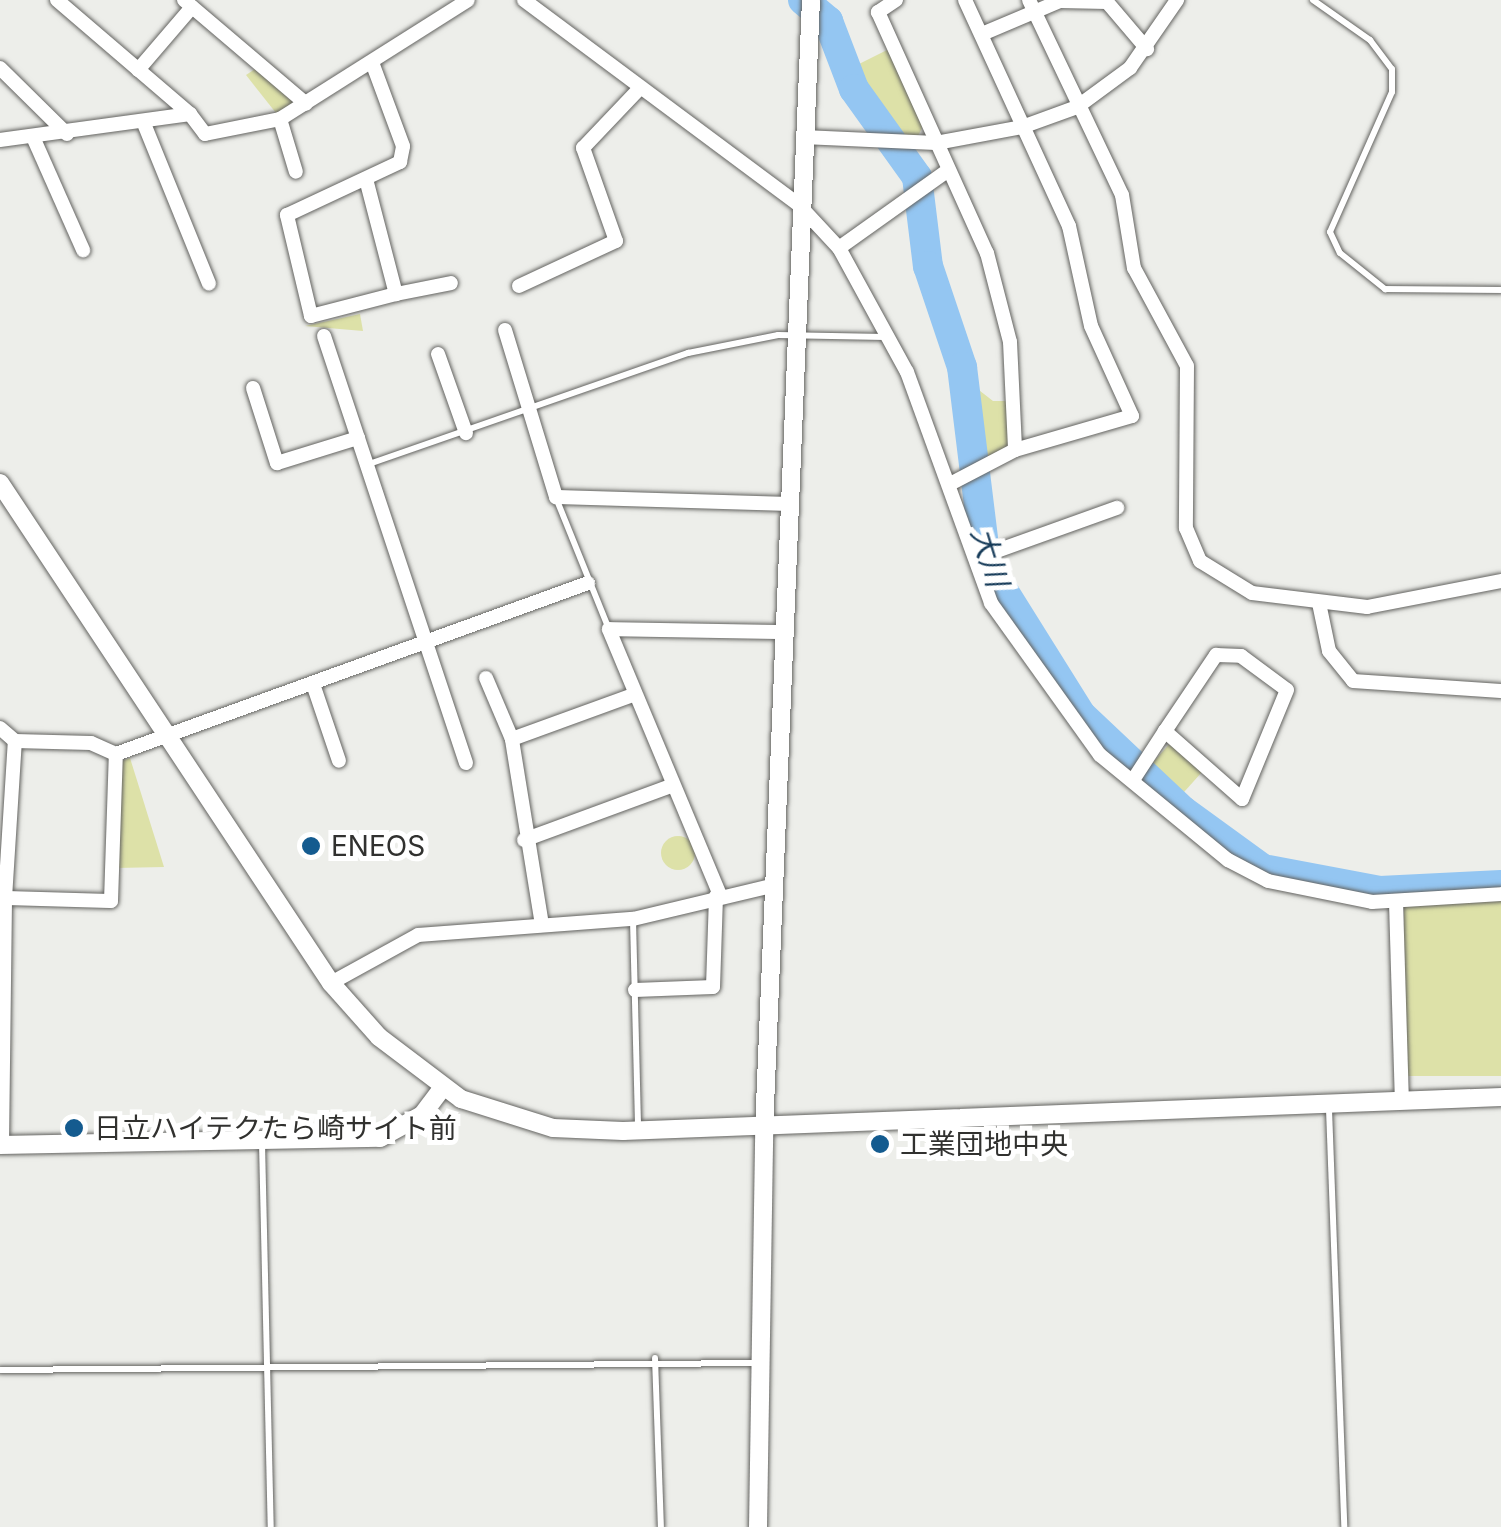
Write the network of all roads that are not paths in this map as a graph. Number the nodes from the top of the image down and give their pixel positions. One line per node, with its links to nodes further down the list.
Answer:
1 (57, 0): 15 (street)
2 (468, 0): 13 (street)
3 (524, 0): 16 (street)
4 (896, 0): 27 (street)
5 (965, 0): 11 (street)
6 (1177, 0): 12 (street)
7 (1313, 0): 37 (lane)
8 (188, 4): 15 (street); 17 (street)
9 (1032, 6): 11 (street); 12 (street); 18 (street)
10 (810, 9): 25 (street)
11 (982, 34): 22 (street)
12 (1147, 49): 18 (street)
13 (372, 62): 17 (street); 30 (street)
14 (0, 68): 23 (street)
15 (138, 70): 19 (street)
16 (637, 91): 31 (street); 36 (street)
17 (306, 104): 20 (street)
18 (1077, 107): 22 (street); 58 (street)
19 (190, 114): 20 (street); 21 (street)
20 (280, 118): 28 (street)
21 (145, 126): 23 (street); 35 (street)
22 (1022, 128): 27 (street); 48 (street)
23 (67, 134): 24 (street)
24 (33, 137): 26 (street); 33 (street)
25 (804, 137): 27 (street); 31 (street)
26 (0, 140)
27 (936, 143): 29 (street)
28 (296, 172)
29 (942, 175): 32 (street); 48 (street)
30 (366, 179): 38 (street); 38 (street)
31 (800, 205): 32 (street); 41 (street)
32 (839, 248): 42 (street)
33 (83, 250)
34 (451, 282): 38 (street)
35 (209, 284)
36 (519, 286)
37 (1501, 290)
38 (396, 294)
39 (504, 330): 45 (street)
40 (324, 336): 47 (street)
41 (798, 336): 42 (lane); 45 (lane); 53 (street)
42 (892, 337): 50 (street)
43 (438, 354): 46 (street)
44 (253, 388): 47 (street)
45 (527, 411): 46 (lane); 52 (street)
46 (466, 434): 49 (lane)
47 (358, 438): 49 (street)
48 (1015, 450): 50 (street)
49 (366, 465): 61 (street)
50 (957, 480): 55 (street)
51 (0, 483): 68 (street)
52 (556, 497): 53 (street); 57 (lane)
53 (791, 504): 60 (street)
54 (1117, 508): 55 (street)
55 (977, 558): 74 (street)
56 (1501, 581): 58 (street)
57 (588, 583): 59 (lane); 61 (street)
58 (1319, 603): 64 (street)
59 (609, 629): 60 (street); 65 (street)
60 (785, 632): 77 (street)
61 (424, 642): 63 (street); 73 (street)
62 (486, 678): 69 (street)
63 (313, 684): 68 (street); 72 (street)
64 (1501, 691)
65 (632, 695): 69 (street); 75 (street)
66 (0, 728): 70 (street)
67 (1165, 731): 67 (street); 74 (street)
68 (168, 736): 71 (street); 84 (street)
69 (512, 739): 76 (street)
70 (15, 741): 71 (street); 80 (street)
71 (116, 754): 80 (street)
72 (338, 760)
73 (466, 764)
74 (1135, 777): 81 (street)
75 (671, 786): 76 (street); 79 (street)
76 (524, 840): 83 (street)
77 (776, 886): 79 (street); 91 (street)
78 (1501, 894): 81 (street)
79 (718, 895): 82 (street); 85 (street)
80 (4, 898): 93 (street)
81 (1396, 902): 88 (street)
82 (633, 919): 83 (street); 85 (lane)
83 (542, 924): 84 (street)
84 (331, 983): 86 (street)
85 (635, 990): 90 (lane)
86 (442, 1088): 90 (street); 92 (street)
87 (1501, 1098): 88 (street)
88 (1402, 1101): 89 (street)
89 (1328, 1105): 91 (street); 101 (lane)
90 (638, 1130): 91 (street)
91 (764, 1130): 95 (street)
92 (262, 1140): 93 (street); 96 (lane)
93 (1, 1145)
94 (655, 1358): 95 (lane); 96 (lane); 99 (lane)
95 (762, 1363): 100 (street)
96 (266, 1368): 97 (lane); 98 (lane)
97 (0, 1370)
98 (271, 1527)
99 (661, 1527)
100 (758, 1527)
101 (1344, 1527)

